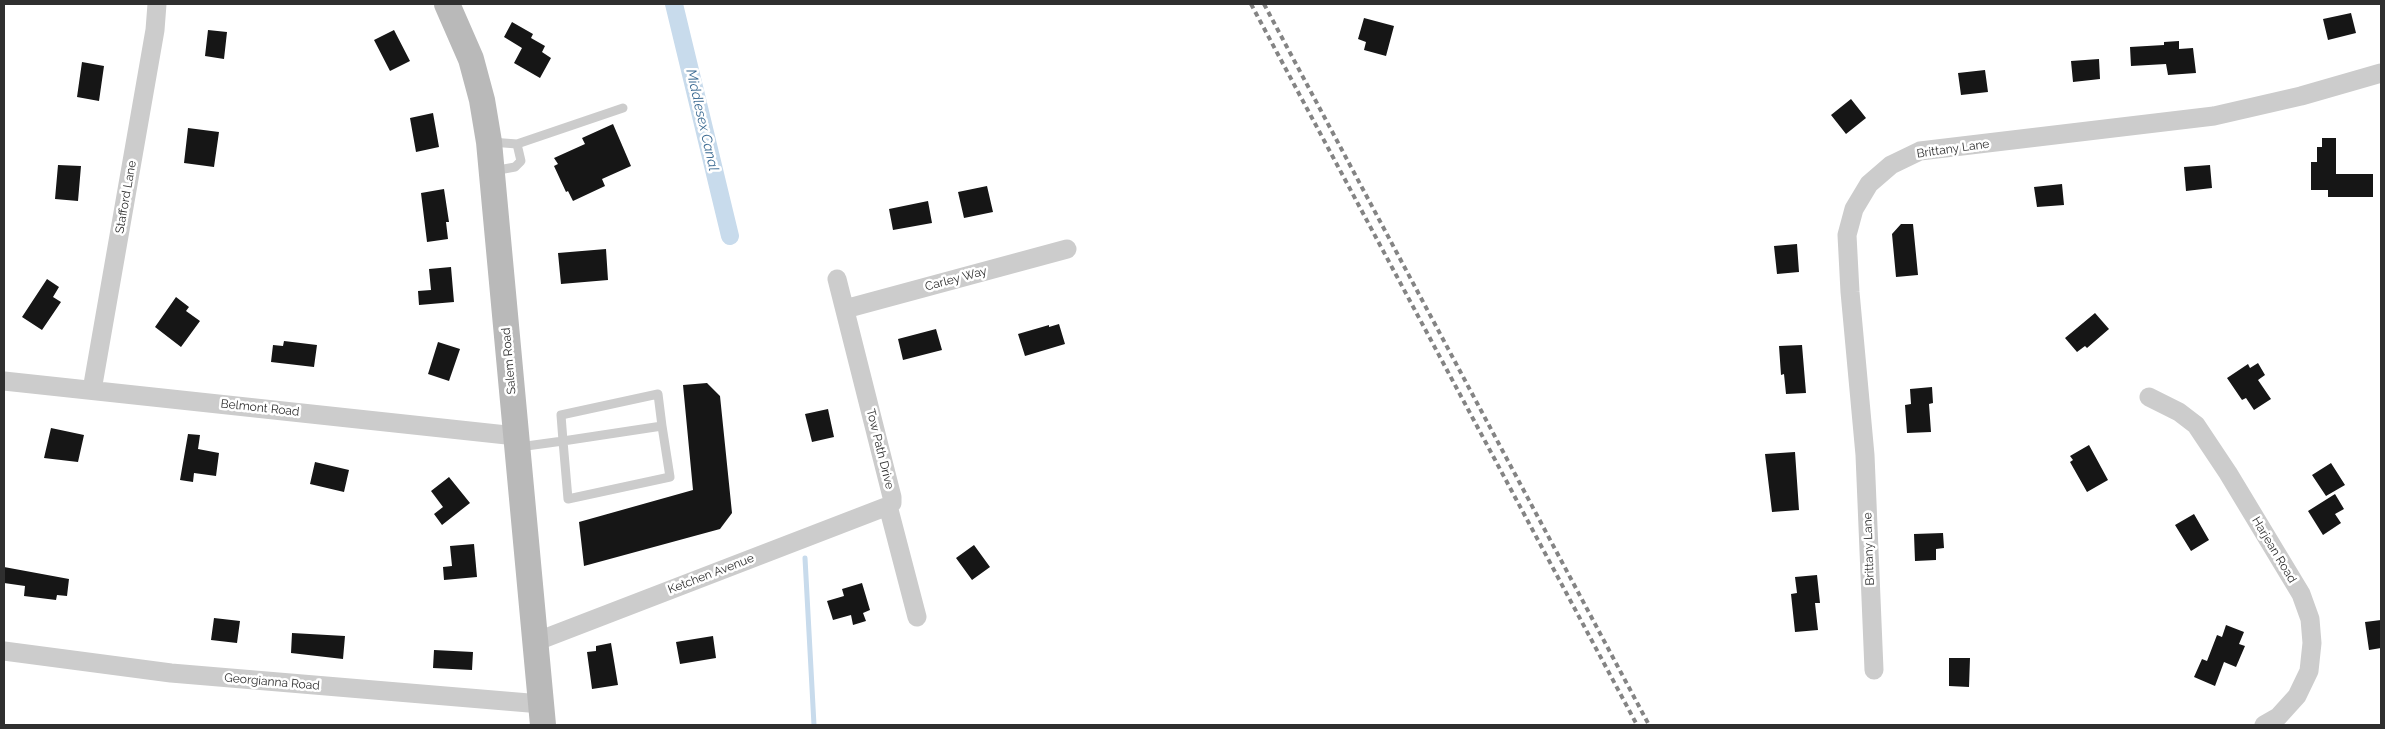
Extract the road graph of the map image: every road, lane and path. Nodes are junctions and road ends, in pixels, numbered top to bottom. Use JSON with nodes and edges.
{"nodes":[{"id":1,"x":157,"y":4,"type":"edge"},
{"id":2,"x":447,"y":4,"type":"edge"},
{"id":3,"x":2381,"y":73,"type":"edge"},
{"id":4,"x":623,"y":108,"type":"dead end"},
{"id":5,"x":489,"y":142,"type":"junction"},
{"id":6,"x":517,"y":144,"type":"junction"},
{"id":7,"x":492,"y":171,"type":"junction"},
{"id":8,"x":1067,"y":249,"type":"dead end"},
{"id":9,"x":837,"y":279,"type":"dead end"},
{"id":10,"x":845,"y":309,"type":"junction"},
{"id":11,"x":4,"y":380,"type":"edge"},
{"id":12,"x":92,"y":390,"type":"junction"},
{"id":13,"x":2149,"y":397,"type":"dead end"},
{"id":14,"x":662,"y":426,"type":"junction"},
{"id":15,"x":563,"y":441,"type":"junction"},
{"id":16,"x":516,"y":442,"type":"junction"},
{"id":17,"x":888,"y":506,"type":"junction"},
{"id":18,"x":917,"y":617,"type":"dead end"},
{"id":19,"x":535,"y":642,"type":"junction"},
{"id":20,"x":4,"y":652,"type":"edge"},
{"id":21,"x":1874,"y":670,"type":"dead end"},
{"id":22,"x":542,"y":715,"type":"edge"},
{"id":23,"x":2264,"y":725,"type":"edge"}],
"edges":[{"from":1,"to":12,"type":"street","name":"Stafford Lane"},
{"from":2,"to":5,"type":"main road","name":"Salem Road"},
{"from":3,"to":21,"type":"street","name":"Brittany Lane"},
{"from":4,"to":6,"type":"lane"},
{"from":5,"to":6,"type":"lane"},
{"from":5,"to":7,"type":"main road","name":"Salem Road"},
{"from":6,"to":7,"type":"lane"},
{"from":7,"to":16,"type":"main road","name":"Salem Road"},
{"from":8,"to":10,"type":"street","name":"Carley Way"},
{"from":9,"to":10,"type":"street","name":"Tow Path Drive"},
{"from":10,"to":17,"type":"street","name":"Tow Path Drive"},
{"from":11,"to":12,"type":"street","name":"Belmont Road"},
{"from":12,"to":16,"type":"street","name":"Belmont Road"},
{"from":13,"to":23,"type":"street","name":"Harjean Road"},
{"from":14,"to":15,"type":"lane"},
{"from":14,"to":15,"type":"lane"},
{"from":14,"to":15,"type":"lane"},
{"from":15,"to":16,"type":"lane"},
{"from":16,"to":19,"type":"main road","name":"Salem Road"},
{"from":17,"to":18,"type":"street","name":"Tow Path Drive"},
{"from":17,"to":19,"type":"street","name":"Ketchen Avenue"},
{"from":19,"to":22,"type":"main road","name":"Salem Road"},
{"from":20,"to":22,"type":"street","name":"Georgianna Road"}]}
